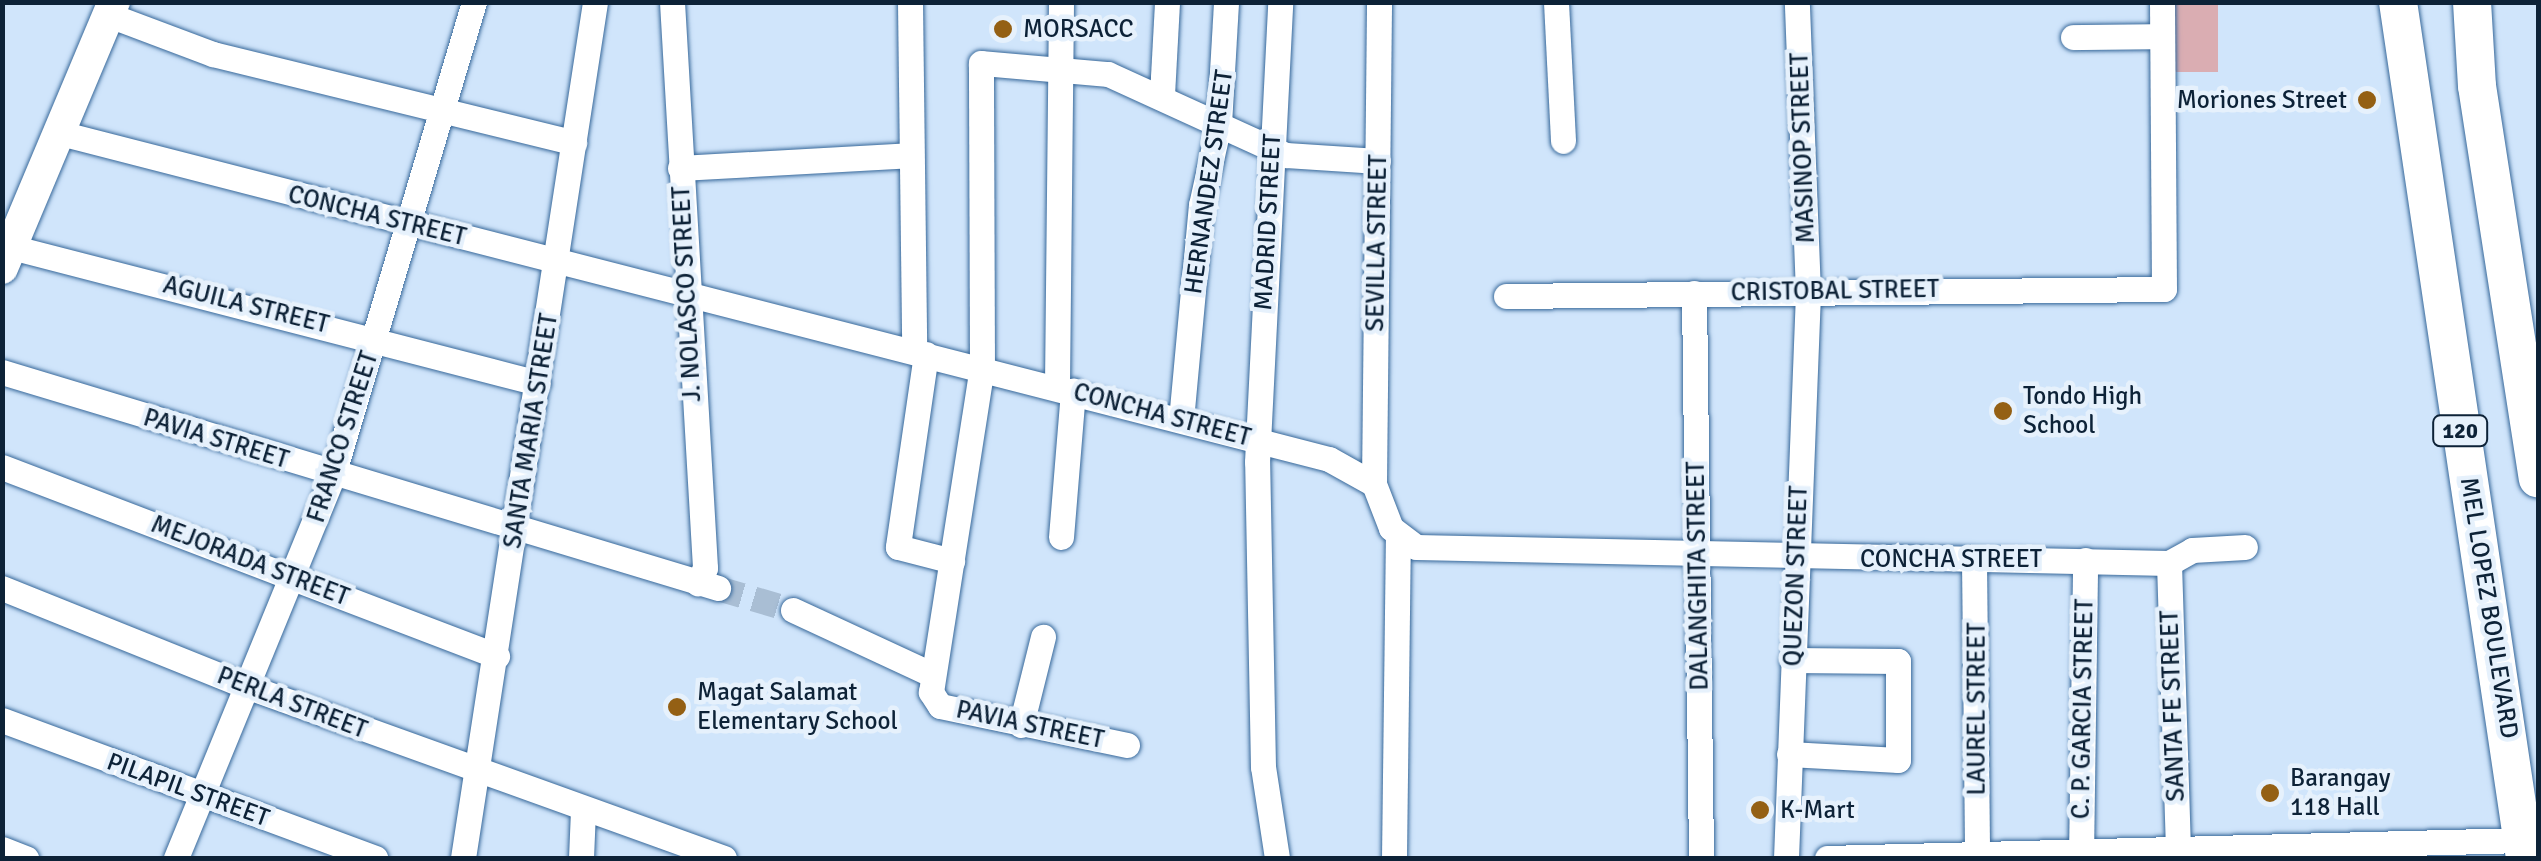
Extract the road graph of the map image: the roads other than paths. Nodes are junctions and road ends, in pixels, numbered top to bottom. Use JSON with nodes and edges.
{"nodes":[{"id":1,"x":474,"y":2,"type":"edge"},
{"id":2,"x":595,"y":2,"type":"edge"},
{"id":3,"x":672,"y":2,"type":"edge"},
{"id":4,"x":910,"y":2,"type":"edge"},
{"id":5,"x":1061,"y":2,"type":"edge"},
{"id":6,"x":1168,"y":2,"type":"edge"},
{"id":7,"x":1226,"y":2,"type":"edge"},
{"id":8,"x":1280,"y":2,"type":"edge"},
{"id":9,"x":1379,"y":2,"type":"edge"},
{"id":10,"x":1556,"y":2,"type":"edge"},
{"id":11,"x":1797,"y":2,"type":"edge"},
{"id":12,"x":2162,"y":2,"type":"edge"},
{"id":13,"x":2398,"y":2,"type":"edge"},
{"id":14,"x":2472,"y":2,"type":"edge"},
{"id":15,"x":112,"y":8,"type":"edge"},
{"id":16,"x":2162,"y":36,"type":"junction"},
{"id":17,"x":2073,"y":37,"type":"dead end"},
{"id":18,"x":1060,"y":65,"type":"junction"},
{"id":19,"x":1162,"y":95,"type":"junction"},
{"id":20,"x":446,"y":110,"type":"junction"},
{"id":21,"x":1219,"y":124,"type":"junction"},
{"id":22,"x":60,"y":133,"type":"junction"},
{"id":23,"x":1563,"y":141,"type":"dead end"},
{"id":24,"x":574,"y":143,"type":"junction"},
{"id":25,"x":1272,"y":146,"type":"junction"},
{"id":26,"x":909,"y":155,"type":"junction"},
{"id":27,"x":1378,"y":161,"type":"junction"},
{"id":28,"x":680,"y":168,"type":"junction"},
{"id":29,"x":410,"y":226,"type":"junction"},
{"id":30,"x":7,"y":258,"type":"edge"},
{"id":31,"x":557,"y":260,"type":"junction"},
{"id":32,"x":1694,"y":293,"type":"junction"},
{"id":33,"x":1808,"y":293,"type":"junction"},
{"id":34,"x":686,"y":296,"type":"junction"},
{"id":35,"x":1506,"y":296,"type":"dead end"},
{"id":36,"x":376,"y":337,"type":"junction"},
{"id":37,"x":920,"y":353,"type":"junction"},
{"id":38,"x":982,"y":367,"type":"junction"},
{"id":39,"x":2,"y":372,"type":"edge"},
{"id":40,"x":538,"y":383,"type":"junction"},
{"id":41,"x":1065,"y":388,"type":"junction"},
{"id":42,"x":1181,"y":420,"type":"junction"},
{"id":43,"x":1259,"y":441,"type":"junction"},
{"id":44,"x":2,"y":467,"type":"edge"},
{"id":45,"x":333,"y":476,"type":"junction"},
{"id":46,"x":2538,"y":478,"type":"edge"},
{"id":47,"x":1374,"y":484,"type":"junction"},
{"id":48,"x":516,"y":531,"type":"junction"},
{"id":49,"x":1061,"y":537,"type":"dead end"},
{"id":50,"x":1398,"y":540,"type":"junction"},
{"id":51,"x":2246,"y":547,"type":"dead end"},
{"id":52,"x":1698,"y":556,"type":"junction"},
{"id":53,"x":1796,"y":558,"type":"junction"},
{"id":54,"x":952,"y":560,"type":"junction"},
{"id":55,"x":1974,"y":560,"type":"junction"},
{"id":56,"x":2085,"y":560,"type":"junction"},
{"id":57,"x":2169,"y":562,"type":"junction"},
{"id":58,"x":293,"y":577,"type":"junction"},
{"id":59,"x":708,"y":586,"type":"joint"},
{"id":60,"x":2,"y":588,"type":"edge"},
{"id":61,"x":793,"y":610,"type":"tunnel mouth"},
{"id":62,"x":1043,"y":638,"type":"dead end"},
{"id":63,"x":497,"y":656,"type":"junction"},
{"id":64,"x":1792,"y":660,"type":"junction"},
{"id":65,"x":930,"y":673,"type":"junction"},
{"id":66,"x":246,"y":686,"type":"junction"},
{"id":67,"x":2,"y":720,"type":"edge"},
{"id":68,"x":1021,"y":725,"type":"junction"},
{"id":69,"x":1127,"y":745,"type":"dead end"},
{"id":70,"x":1790,"y":754,"type":"junction"},
{"id":71,"x":479,"y":773,"type":"junction"},
{"id":72,"x":201,"y":795,"type":"junction"},
{"id":73,"x":584,"y":811,"type":"junction"},
{"id":74,"x":2178,"y":849,"type":"junction"},
{"id":75,"x":2524,"y":849,"type":"edge"},
{"id":76,"x":2,"y":850,"type":"edge"},
{"id":77,"x":2426,"y":851,"type":"edge"},
{"id":78,"x":2269,"y":853,"type":"edge"},
{"id":79,"x":2081,"y":855,"type":"edge"},
{"id":80,"x":1977,"y":856,"type":"edge"},
{"id":81,"x":714,"y":857,"type":"edge"},
{"id":82,"x":26,"y":858,"type":"edge"},
{"id":83,"x":176,"y":858,"type":"edge"},
{"id":84,"x":375,"y":858,"type":"edge"},
{"id":85,"x":463,"y":858,"type":"edge"},
{"id":86,"x":581,"y":858,"type":"edge"},
{"id":87,"x":1277,"y":858,"type":"edge"},
{"id":88,"x":1394,"y":858,"type":"edge"},
{"id":89,"x":1701,"y":858,"type":"edge"},
{"id":90,"x":1786,"y":858,"type":"edge"},
{"id":91,"x":1827,"y":858,"type":"edge"}],
"edges":[{"from":1,"to":20,"type":"street","name":"FRANCO STREET"},
{"from":2,"to":24,"type":"street","name":"SANTA MARIA STREET"},
{"from":3,"to":28,"type":"street","name":"J. NOLASCO STREET"},
{"from":4,"to":26,"type":"street"},
{"from":5,"to":18,"type":"street"},
{"from":6,"to":19,"type":"street"},
{"from":7,"to":21,"type":"street","name":"HERNANDEZ STREET"},
{"from":8,"to":25,"type":"street","name":"MADRID STREET"},
{"from":9,"to":27,"type":"street","name":"SEVILLA STREET"},
{"from":10,"to":23,"type":"street"},
{"from":11,"to":33,"type":"street","name":"MASINOP STREET"},
{"from":12,"to":16,"type":"street"},
{"from":13,"to":75,"type":"highway","name":"MEL LOPEZ BOULEVARD","number":"120"},
{"from":14,"to":46,"type":"highway"},
{"from":15,"to":20,"type":"street"},
{"from":15,"to":22,"type":"main road"},
{"from":16,"to":17,"type":"street"},
{"from":16,"to":33,"type":"street","name":"CRISTOBAL STREET"},
{"from":18,"to":19,"type":"street"},
{"from":18,"to":38,"type":"street"},
{"from":18,"to":41,"type":"street"},
{"from":19,"to":21,"type":"street"},
{"from":20,"to":24,"type":"street"},
{"from":20,"to":29,"type":"street","name":"FRANCO STREET"},
{"from":21,"to":25,"type":"street"},
{"from":21,"to":42,"type":"street","name":"HERNANDEZ STREET"},
{"from":22,"to":29,"type":"street","name":"CONCHA STREET"},
{"from":22,"to":30,"type":"main road"},
{"from":24,"to":31,"type":"street","name":"SANTA MARIA STREET"},
{"from":25,"to":27,"type":"street"},
{"from":25,"to":43,"type":"street","name":"MADRID STREET"},
{"from":26,"to":28,"type":"street"},
{"from":26,"to":37,"type":"street"},
{"from":27,"to":47,"type":"street","name":"SEVILLA STREET"},
{"from":28,"to":34,"type":"street","name":"J. NOLASCO STREET"},
{"from":29,"to":31,"type":"street","name":"CONCHA STREET"},
{"from":29,"to":36,"type":"street","name":"FRANCO STREET"},
{"from":30,"to":36,"type":"street","name":"AGUILA STREET"},
{"from":31,"to":34,"type":"street","name":"CONCHA STREET"},
{"from":31,"to":40,"type":"street","name":"SANTA MARIA STREET"},
{"from":32,"to":33,"type":"street","name":"CRISTOBAL STREET"},
{"from":32,"to":35,"type":"street","name":"CRISTOBAL STREET"},
{"from":32,"to":52,"type":"street","name":"DALANGHITA STREET"},
{"from":33,"to":53,"type":"street","name":"QUEZON STREET"},
{"from":34,"to":37,"type":"street","name":"CONCHA STREET"},
{"from":34,"to":59,"type":"street","name":"J. NOLASCO STREET"},
{"from":36,"to":40,"type":"street","name":"AGUILA STREET"},
{"from":36,"to":45,"type":"street","name":"FRANCO STREET"},
{"from":37,"to":38,"type":"street","name":"CONCHA STREET"},
{"from":37,"to":54,"type":"street"},
{"from":38,"to":41,"type":"street","name":"CONCHA STREET"},
{"from":38,"to":54,"type":"street"},
{"from":39,"to":45,"type":"street","name":"PAVIA STREET"},
{"from":40,"to":48,"type":"street","name":"SANTA MARIA STREET"},
{"from":41,"to":42,"type":"street","name":"CONCHA STREET"},
{"from":41,"to":49,"type":"street"},
{"from":42,"to":43,"type":"street","name":"CONCHA STREET"},
{"from":43,"to":47,"type":"street","name":"CONCHA STREET"},
{"from":43,"to":87,"type":"street","name":"MADRID STREET"},
{"from":44,"to":58,"type":"street","name":"MEJORADA STREET"},
{"from":45,"to":48,"type":"street","name":"PAVIA STREET"},
{"from":45,"to":58,"type":"street","name":"FRANCO STREET"},
{"from":47,"to":50,"type":"street"},
{"from":48,"to":59,"type":"street","name":"PAVIA STREET"},
{"from":48,"to":63,"type":"street","name":"SANTA MARIA STREET"},
{"from":50,"to":52,"type":"street","name":"CONCHA STREET"},
{"from":50,"to":88,"type":"street"},
{"from":51,"to":57,"type":"street","name":"CONCHA STREET"},
{"from":52,"to":53,"type":"street","name":"CONCHA STREET"},
{"from":52,"to":89,"type":"street","name":"DALANGHITA STREET"},
{"from":53,"to":55,"type":"street","name":"CONCHA STREET"},
{"from":53,"to":64,"type":"street","name":"QUEZON STREET"},
{"from":54,"to":65,"type":"street"},
{"from":55,"to":56,"type":"street","name":"CONCHA STREET"},
{"from":55,"to":80,"type":"street","name":"LAUREL STREET"},
{"from":56,"to":57,"type":"street","name":"CONCHA STREET"},
{"from":56,"to":79,"type":"street","name":"C. P. GARCIA STREET"},
{"from":57,"to":74,"type":"street","name":"SANTA FE STREET"},
{"from":58,"to":63,"type":"street","name":"MEJORADA STREET"},
{"from":58,"to":66,"type":"street","name":"FRANCO STREET"},
{"from":60,"to":66,"type":"street","name":"PERLA STREET"},
{"from":61,"to":65,"type":"street","name":"PAVIA STREET"},
{"from":62,"to":68,"type":"street"},
{"from":63,"to":71,"type":"street","name":"SANTA MARIA STREET"},
{"from":64,"to":70,"type":"street","name":"QUEZON STREET"},
{"from":64,"to":70,"type":"street"},
{"from":65,"to":68,"type":"street","name":"PAVIA STREET"},
{"from":66,"to":71,"type":"street","name":"PERLA STREET"},
{"from":66,"to":72,"type":"street","name":"FRANCO STREET"},
{"from":67,"to":72,"type":"street","name":"PILAPIL STREET"},
{"from":68,"to":69,"type":"street","name":"PAVIA STREET"},
{"from":70,"to":90,"type":"street","name":"QUEZON STREET"},
{"from":71,"to":73,"type":"street","name":"PERLA STREET"},
{"from":71,"to":85,"type":"street","name":"SANTA MARIA STREET"},
{"from":72,"to":83,"type":"street","name":"FRANCO STREET"},
{"from":72,"to":84,"type":"street","name":"PILAPIL STREET"},
{"from":73,"to":81,"type":"street","name":"PERLA STREET"},
{"from":73,"to":86,"type":"street"},
{"from":74,"to":78,"type":"street"},
{"from":74,"to":79,"type":"street"},
{"from":75,"to":77,"type":"street"},
{"from":76,"to":82,"type":"street"},
{"from":77,"to":78,"type":"street"},
{"from":79,"to":80,"type":"street"},
{"from":80,"to":91,"type":"street"}]}
